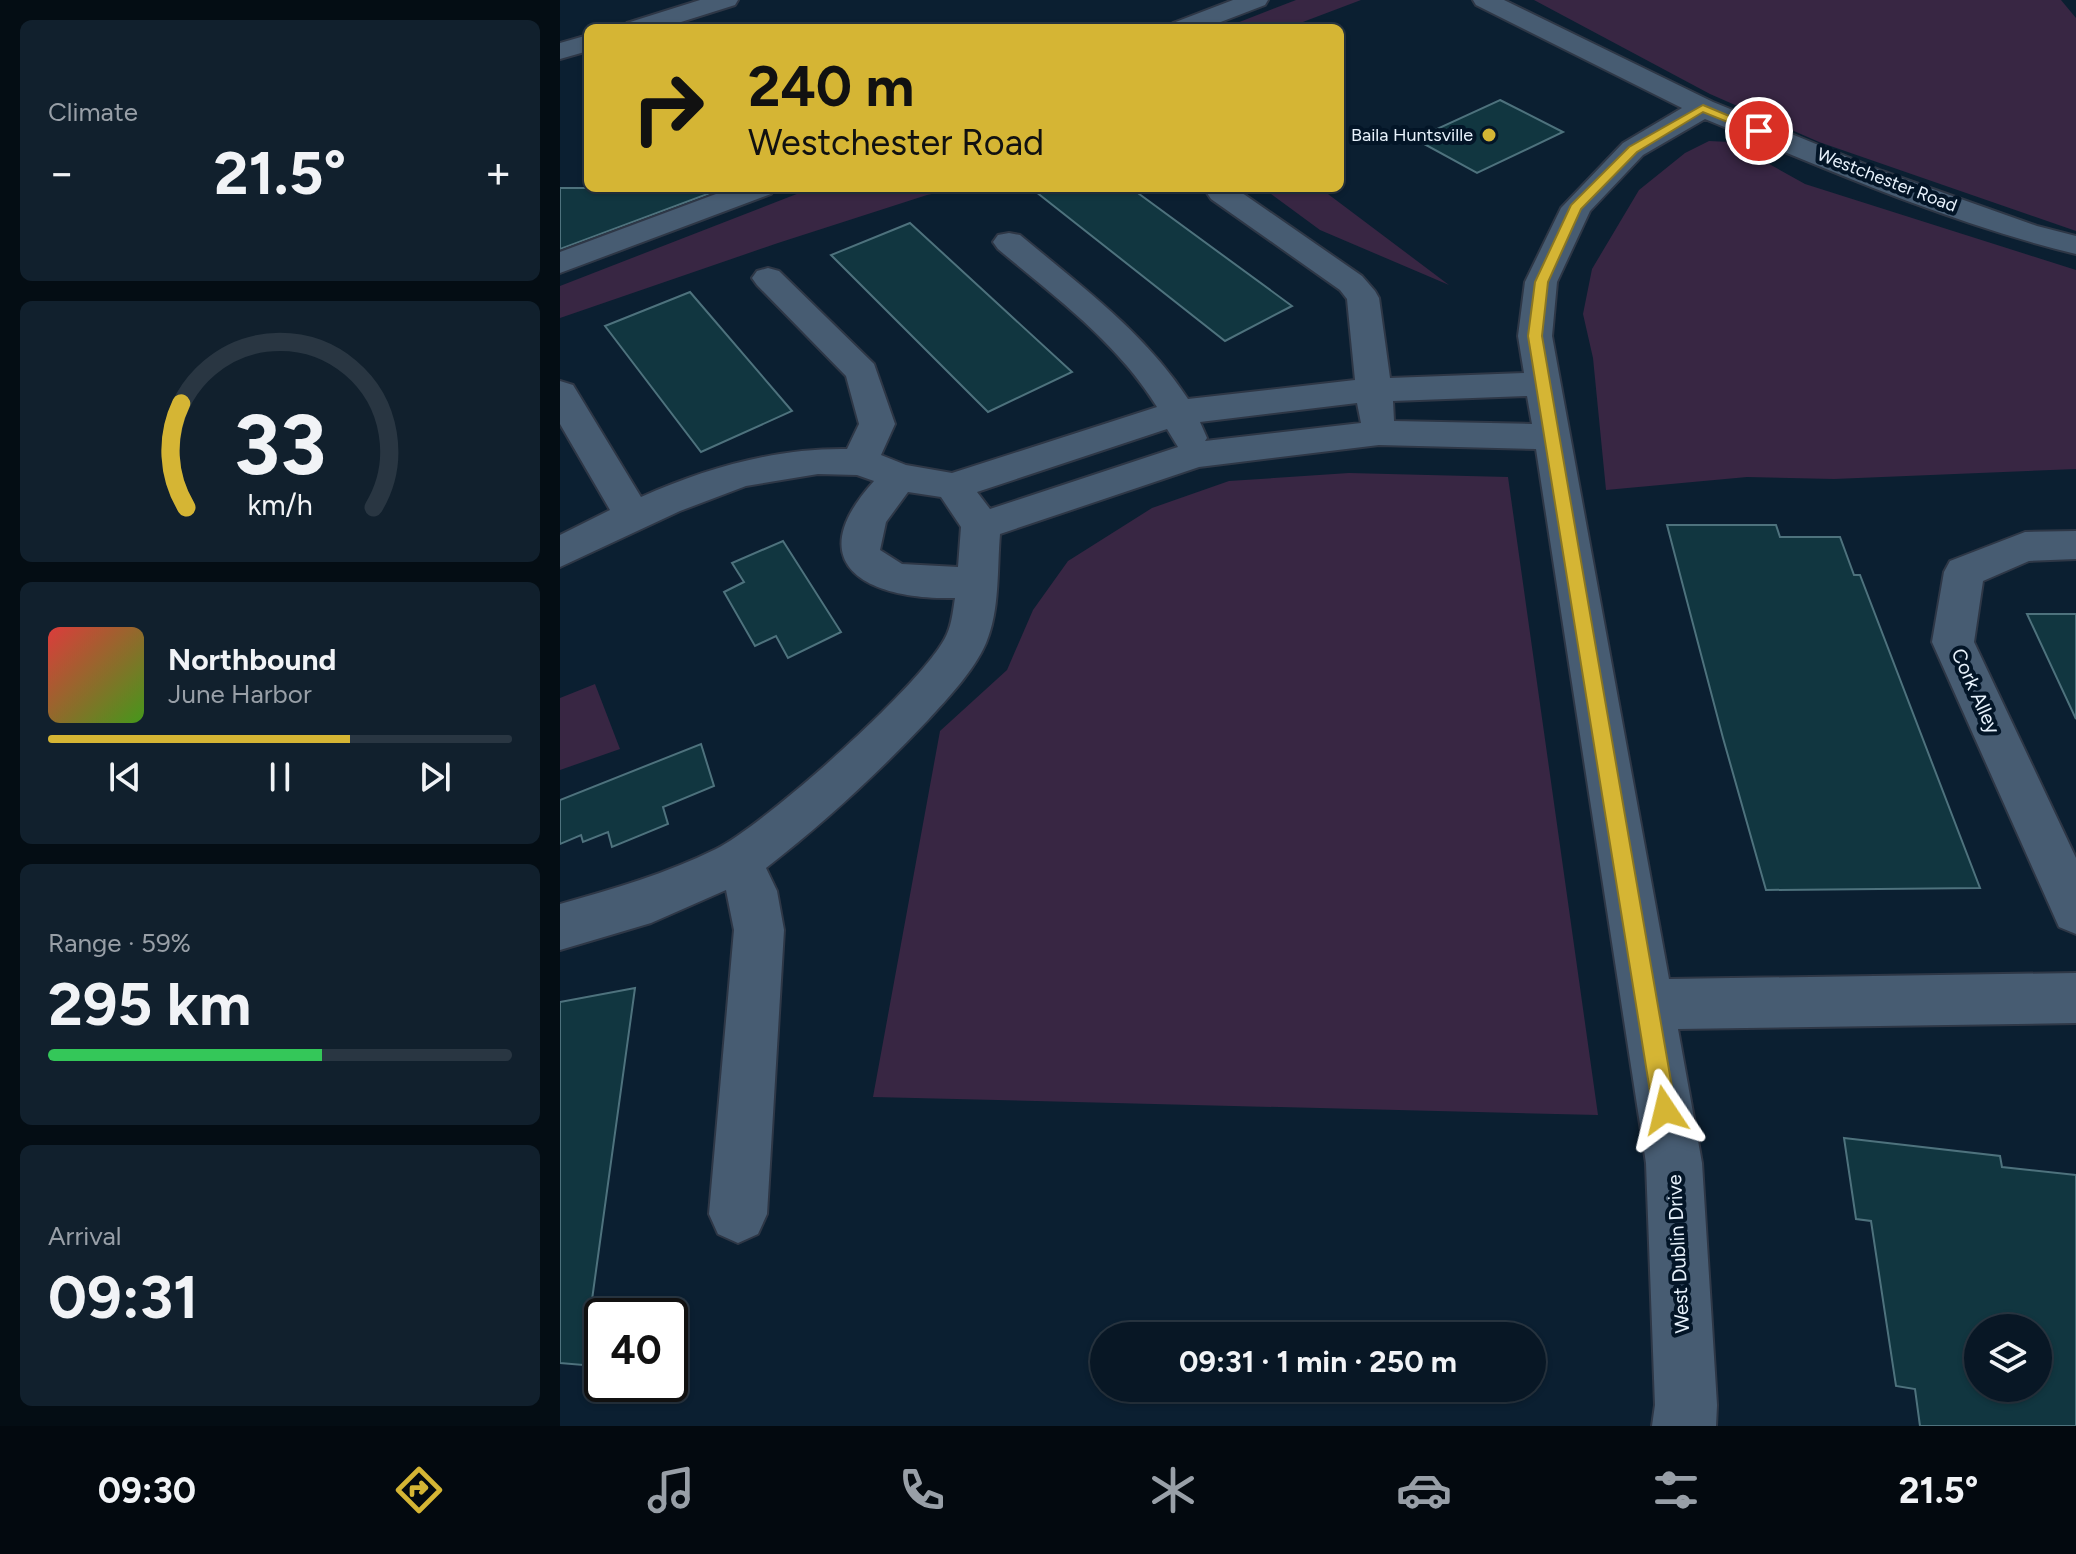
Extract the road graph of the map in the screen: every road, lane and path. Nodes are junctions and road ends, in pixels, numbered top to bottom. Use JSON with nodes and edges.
{"nodes":[{"id":1,"x":726,"y":0,"type":"edge"},
{"id":2,"x":1256,"y":0,"type":"edge"},
{"id":3,"x":1485,"y":0,"type":"edge"},
{"id":4,"x":649,"y":24,"type":"edge"},
{"id":5,"x":1193,"y":24,"type":"edge"},
{"id":6,"x":584,"y":44,"type":"edge"},
{"id":7,"x":560,"y":51,"type":"edge"},
{"id":8,"x":1703,"y":108,"type":"junction"},
{"id":9,"x":749,"y":192,"type":"edge"},
{"id":10,"x":1222,"y":193,"type":"dead end"},
{"id":11,"x":1009,"y":242,"type":"dead end"},
{"id":12,"x":2076,"y":245,"type":"edge"},
{"id":13,"x":560,"y":263,"type":"edge"},
{"id":14,"x":768,"y":278,"type":"dead end"},
{"id":15,"x":1543,"y":384,"type":"junction"},
{"id":16,"x":1373,"y":390,"type":"junction"},
{"id":17,"x":560,"y":393,"type":"edge"},
{"id":18,"x":1180,"y":412,"type":"junction"},
{"id":19,"x":1379,"y":433,"type":"junction"},
{"id":20,"x":1551,"y":437,"type":"junction"},
{"id":21,"x":1196,"y":455,"type":"junction"},
{"id":22,"x":859,"y":462,"type":"junction"},
{"id":23,"x":900,"y":477,"type":"junction"},
{"id":24,"x":953,"y":486,"type":"junction"},
{"id":25,"x":633,"y":516,"type":"junction"},
{"id":26,"x":981,"y":526,"type":"junction"},
{"id":27,"x":2076,"y":545,"type":"edge"},
{"id":28,"x":560,"y":552,"type":"edge"},
{"id":29,"x":976,"y":582,"type":"junction"},
{"id":30,"x":736,"y":863,"type":"junction"},
{"id":31,"x":2076,"y":911,"type":"edge"},
{"id":32,"x":560,"y":927,"type":"edge"},
{"id":33,"x":2076,"y":998,"type":"edge"},
{"id":34,"x":1647,"y":1004,"type":"junction"},
{"id":35,"x":738,"y":1214,"type":"dead end"},
{"id":36,"x":1684,"y":1426,"type":"edge"}],
"edges":[{"from":1,"to":4,"type":"street"},
{"from":2,"to":5,"type":"street"},
{"from":3,"to":8,"type":"street","name":"Westchester Road"},
{"from":6,"to":7,"type":"street"},
{"from":8,"to":12,"type":"street","name":"Westchester Road"},
{"from":8,"to":15,"type":"street","name":"West Dublin Drive"},
{"from":9,"to":13,"type":"street"},
{"from":10,"to":16,"type":"street"},
{"from":11,"to":18,"type":"street"},
{"from":14,"to":22,"type":"street"},
{"from":15,"to":16,"type":"street"},
{"from":15,"to":20,"type":"street","name":"West Dublin Drive"},
{"from":16,"to":18,"type":"street"},
{"from":16,"to":19,"type":"street"},
{"from":17,"to":25,"type":"street"},
{"from":18,"to":21,"type":"street"},
{"from":18,"to":24,"type":"street"},
{"from":19,"to":20,"type":"street"},
{"from":19,"to":21,"type":"street"},
{"from":20,"to":34,"type":"street","name":"West Dublin Drive"},
{"from":21,"to":26,"type":"street"},
{"from":22,"to":23,"type":"street"},
{"from":22,"to":25,"type":"street"},
{"from":23,"to":24,"type":"street"},
{"from":23,"to":29,"type":"street"},
{"from":24,"to":26,"type":"street"},
{"from":25,"to":28,"type":"street"},
{"from":26,"to":29,"type":"street"},
{"from":27,"to":31,"type":"street","name":"Cork Alley"},
{"from":29,"to":30,"type":"street"},
{"from":30,"to":32,"type":"street"},
{"from":30,"to":35,"type":"street"},
{"from":33,"to":34,"type":"street"},
{"from":34,"to":36,"type":"street","name":"West Dublin Drive"}]}
